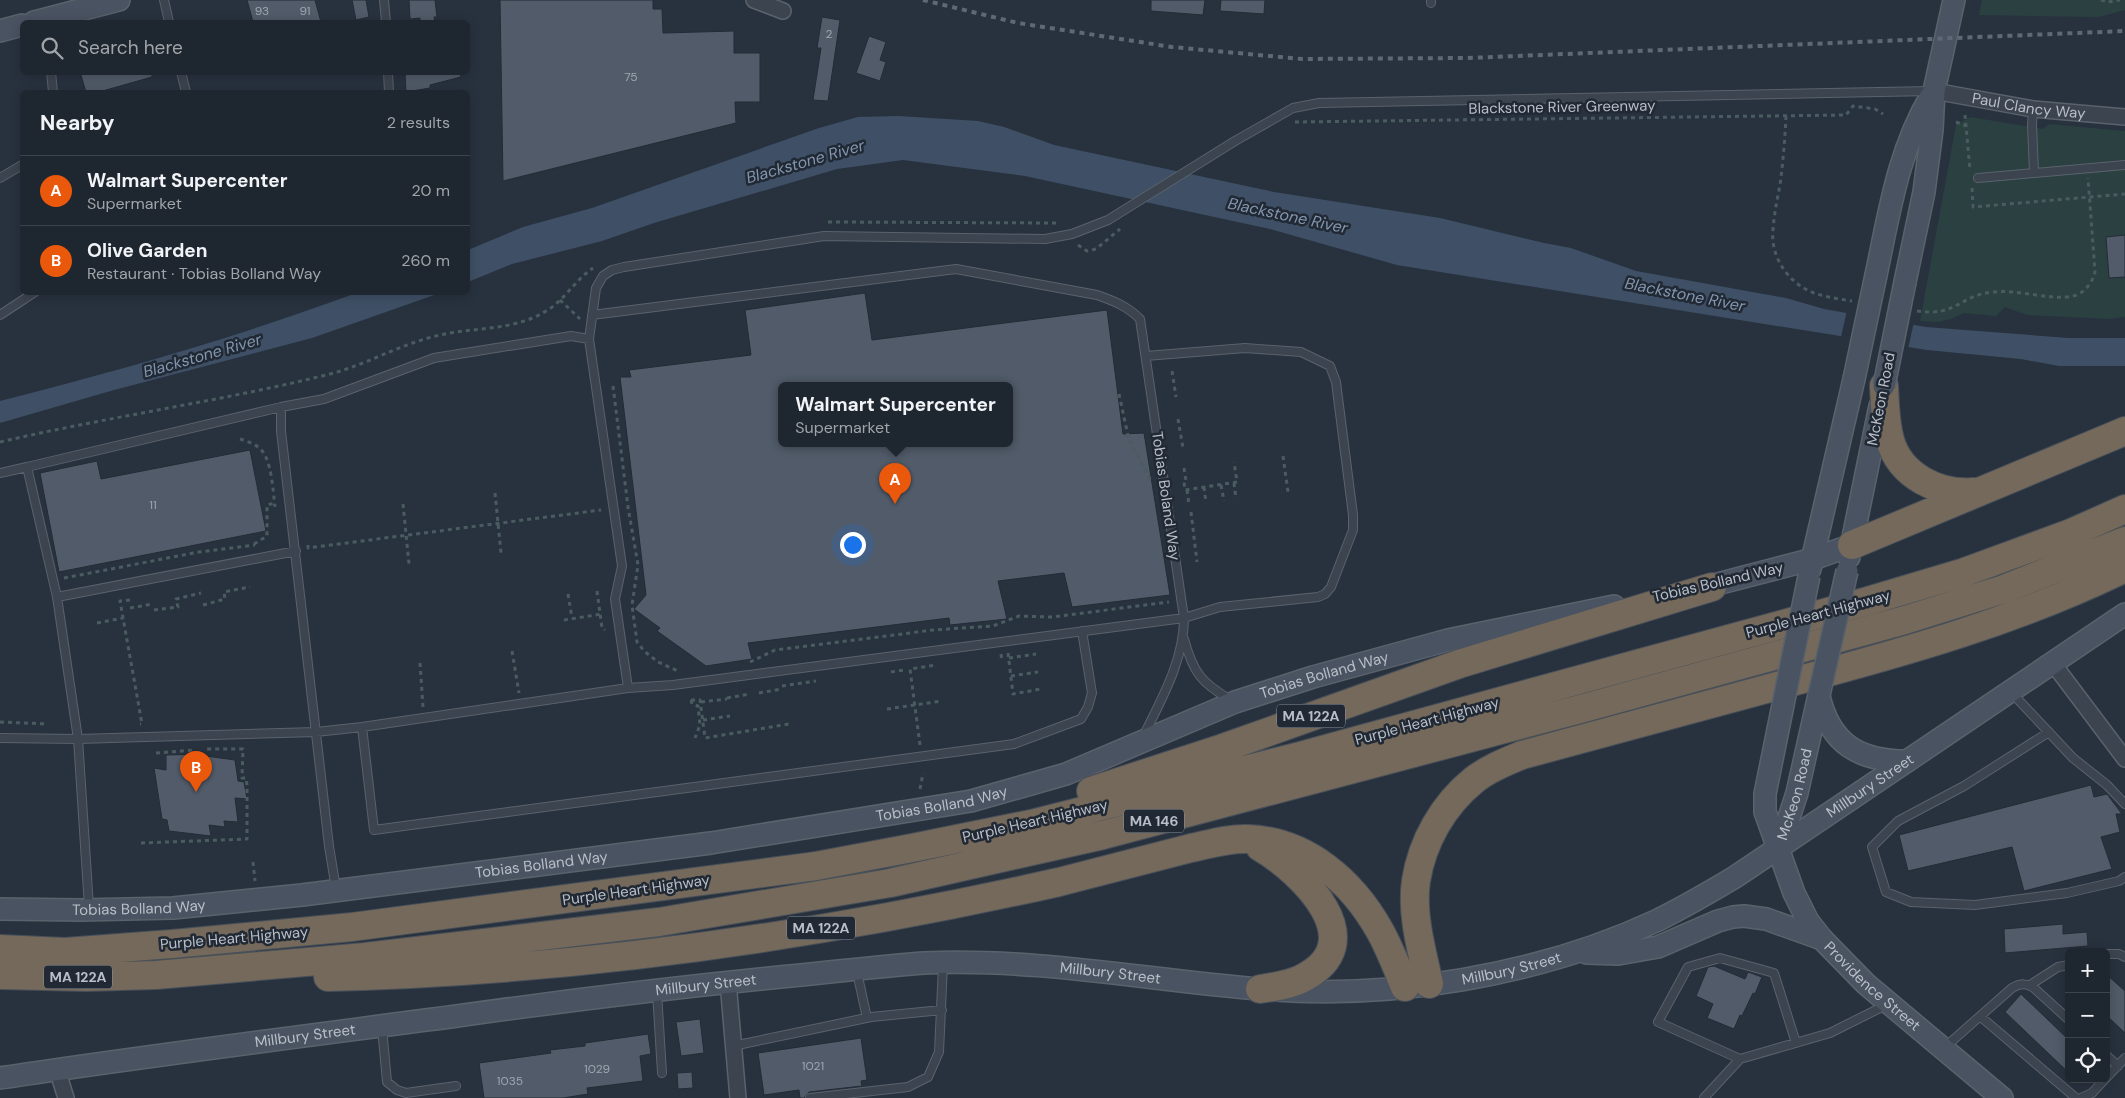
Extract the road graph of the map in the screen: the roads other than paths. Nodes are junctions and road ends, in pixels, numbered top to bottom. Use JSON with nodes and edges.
{"nodes":[{"id":1,"x":119,"y":0,"type":"edge"},
{"id":2,"x":164,"y":0,"type":"edge"},
{"id":3,"x":384,"y":0,"type":"edge"},
{"id":4,"x":754,"y":0,"type":"edge"},
{"id":5,"x":1954,"y":0,"type":"edge"},
{"id":6,"x":783,"y":11,"type":"dead end"},
{"id":7,"x":44,"y":20,"type":"edge"},
{"id":8,"x":169,"y":20,"type":"edge"},
{"id":9,"x":386,"y":20,"type":"edge"},
{"id":10,"x":20,"y":26,"type":"edge"},
{"id":11,"x":0,"y":31,"type":"edge"},
{"id":12,"x":51,"y":75,"type":"edge"},
{"id":13,"x":182,"y":75,"type":"edge"},
{"id":14,"x":388,"y":75,"type":"edge"},
{"id":15,"x":54,"y":90,"type":"edge"},
{"id":16,"x":186,"y":90,"type":"edge"},
{"id":17,"x":389,"y":90,"type":"edge"},
{"id":18,"x":1934,"y":91,"type":"junction"},
{"id":19,"x":2033,"y":109,"type":"junction"},
{"id":20,"x":2125,"y":117,"type":"edge"},
{"id":21,"x":2125,"y":165,"type":"edge"},
{"id":22,"x":20,"y":166,"type":"edge"},
{"id":23,"x":2034,"y":172,"type":"junction"},
{"id":24,"x":0,"y":178,"type":"edge"},
{"id":25,"x":1978,"y":178,"type":"dead end"},
{"id":26,"x":31,"y":295,"type":"edge"},
{"id":27,"x":592,"y":315,"type":"junction"},
{"id":28,"x":0,"y":316,"type":"edge"},
{"id":29,"x":589,"y":339,"type":"junction"},
{"id":30,"x":1146,"y":356,"type":"junction"},
{"id":31,"x":1884,"y":386,"type":"junction"},
{"id":32,"x":281,"y":407,"type":"junction"},
{"id":33,"x":2125,"y":431,"type":"edge"},
{"id":34,"x":27,"y":467,"type":"junction"},
{"id":35,"x":0,"y":473,"type":"edge"},
{"id":36,"x":1981,"y":492,"type":"junction"},
{"id":37,"x":2125,"y":509,"type":"edge"},
{"id":38,"x":2125,"y":542,"type":"edge"},
{"id":39,"x":296,"y":551,"type":"junction"},
{"id":40,"x":1849,"y":558,"type":"junction"},
{"id":41,"x":1811,"y":568,"type":"junction"},
{"id":42,"x":2125,"y":568,"type":"edge"},
{"id":43,"x":1712,"y":587,"type":"junction"},
{"id":44,"x":57,"y":597,"type":"junction"},
{"id":45,"x":2125,"y":614,"type":"edge"},
{"id":46,"x":1184,"y":618,"type":"junction"},
{"id":47,"x":1082,"y":631,"type":"junction"},
{"id":48,"x":1184,"y":637,"type":"junction"},
{"id":49,"x":2052,"y":662,"type":"junction"},
{"id":50,"x":628,"y":688,"type":"junction"},
{"id":51,"x":2010,"y":690,"type":"junction"},
{"id":52,"x":1819,"y":695,"type":"junction"},
{"id":53,"x":1235,"y":702,"type":"junction"},
{"id":54,"x":362,"y":726,"type":"junction"},
{"id":55,"x":316,"y":732,"type":"junction"},
{"id":56,"x":2049,"y":732,"type":"junction"},
{"id":57,"x":0,"y":738,"type":"edge"},
{"id":58,"x":78,"y":739,"type":"junction"},
{"id":59,"x":1140,"y":743,"type":"junction"},
{"id":60,"x":2125,"y":759,"type":"edge"},
{"id":61,"x":1907,"y":761,"type":"junction"},
{"id":62,"x":2125,"y":804,"type":"edge"},
{"id":63,"x":1246,"y":839,"type":"junction"},
{"id":64,"x":912,"y":848,"type":"junction"},
{"id":65,"x":1779,"y":848,"type":"junction"},
{"id":66,"x":2125,"y":877,"type":"edge"},
{"id":67,"x":336,"y":891,"type":"junction"},
{"id":68,"x":0,"y":909,"type":"edge"},
{"id":69,"x":89,"y":910,"type":"junction"},
{"id":70,"x":1822,"y":940,"type":"junction"},
{"id":71,"x":0,"y":949,"type":"edge"},
{"id":72,"x":1574,"y":953,"type":"junction"},
{"id":73,"x":2110,"y":954,"type":"edge"},
{"id":74,"x":2125,"y":958,"type":"edge"},
{"id":75,"x":944,"y":963,"type":"junction"},
{"id":76,"x":2065,"y":966,"type":"edge"},
{"id":77,"x":856,"y":970,"type":"junction"},
{"id":78,"x":0,"y":975,"type":"edge"},
{"id":79,"x":156,"y":975,"type":"junction"},
{"id":80,"x":728,"y":982,"type":"junction"},
{"id":81,"x":1417,"y":985,"type":"junction"},
{"id":82,"x":2030,"y":985,"type":"junction"},
{"id":83,"x":1260,"y":989,"type":"junction"},
{"id":84,"x":656,"y":990,"type":"junction"},
{"id":85,"x":1888,"y":1004,"type":"junction"},
{"id":86,"x":942,"y":1010,"type":"junction"},
{"id":87,"x":2065,"y":1016,"type":"edge"},
{"id":88,"x":1981,"y":1017,"type":"junction"},
{"id":89,"x":867,"y":1018,"type":"junction"},
{"id":90,"x":382,"y":1026,"type":"junction"},
{"id":91,"x":1796,"y":1043,"type":"junction"},
{"id":92,"x":733,"y":1046,"type":"junction"},
{"id":93,"x":1943,"y":1049,"type":"junction"},
{"id":94,"x":2125,"y":1058,"type":"edge"},
{"id":95,"x":1740,"y":1059,"type":"junction"},
{"id":96,"x":2110,"y":1059,"type":"edge"},
{"id":97,"x":2118,"y":1066,"type":"junction"},
{"id":98,"x":58,"y":1069,"type":"junction"},
{"id":99,"x":662,"y":1073,"type":"dead end"},
{"id":100,"x":2110,"y":1075,"type":"edge"},
{"id":101,"x":0,"y":1078,"type":"edge"},
{"id":102,"x":2102,"y":1083,"type":"edge"},
{"id":103,"x":456,"y":1086,"type":"dead end"},
{"id":104,"x":66,"y":1098,"type":"edge"},
{"id":105,"x":738,"y":1098,"type":"edge"},
{"id":106,"x":810,"y":1098,"type":"edge"},
{"id":107,"x":1704,"y":1098,"type":"edge"},
{"id":108,"x":2002,"y":1098,"type":"edge"},
{"id":109,"x":2076,"y":1098,"type":"edge"},
{"id":110,"x":2081,"y":1098,"type":"edge"}],
"edges":[{"from":1,"to":7,"type":"main road"},
{"from":2,"to":8,"type":"lane"},
{"from":3,"to":9,"type":"lane"},
{"from":4,"to":6,"type":"street"},
{"from":5,"to":18,"type":"main road","name":"McKeon Road"},
{"from":10,"to":11,"type":"main road"},
{"from":12,"to":15,"type":"lane"},
{"from":13,"to":16,"type":"lane"},
{"from":14,"to":17,"type":"lane"},
{"from":18,"to":19,"type":"street","name":"Paul Clancy Way"},
{"from":18,"to":27,"type":"lane"},
{"from":18,"to":31,"type":"main road","name":"McKeon Road","bridge":true},
{"from":18,"to":41,"type":"main road","name":"McKeon Road","bridge":true},
{"from":19,"to":20,"type":"street","name":"Paul Clancy Way"},
{"from":19,"to":23,"type":"lane"},
{"from":21,"to":23,"type":"lane"},
{"from":22,"to":24,"type":"lane"},
{"from":23,"to":25,"type":"lane"},
{"from":26,"to":28,"type":"lane"},
{"from":27,"to":29,"type":"lane"},
{"from":27,"to":30,"type":"lane","name":"Tobias Boland Way"},
{"from":29,"to":32,"type":"lane"},
{"from":29,"to":50,"type":"lane"},
{"from":30,"to":46,"type":"lane","name":"Tobias Boland Way"},
{"from":30,"to":46,"type":"lane"},
{"from":31,"to":36,"type":"highway"},
{"from":31,"to":40,"type":"main road","name":"McKeon Road"},
{"from":32,"to":34,"type":"lane"},
{"from":32,"to":39,"type":"lane"},
{"from":33,"to":36,"type":"highway"},
{"from":34,"to":35,"type":"lane"},
{"from":34,"to":44,"type":"lane"},
{"from":36,"to":40,"type":"highway"},
{"from":37,"to":64,"type":"highway","name":"Purple Heart Highway","number":"MA 146"},
{"from":38,"to":79,"type":"highway","name":"Purple Heart Highway","number":"MA 146"},
{"from":39,"to":44,"type":"lane"},
{"from":39,"to":55,"type":"lane"},
{"from":40,"to":41,"type":"main road","name":"Tobias Bolland Way","number":"MA 122A"},
{"from":40,"to":52,"type":"main road","name":"McKeon Road","bridge":true},
{"from":41,"to":43,"type":"main road","name":"Tobias Bolland Way","number":"MA 122A"},
{"from":41,"to":65,"type":"main road","name":"McKeon Road","bridge":true},
{"from":42,"to":81,"type":"highway"},
{"from":43,"to":53,"type":"main road","name":"Tobias Bolland Way"},
{"from":43,"to":64,"type":"highway","number":"MA 122A"},
{"from":44,"to":58,"type":"lane"},
{"from":45,"to":49,"type":"main road","name":"Millbury Street"},
{"from":46,"to":47,"type":"lane"},
{"from":46,"to":48,"type":"lane","name":"Tobias Boland Way"},
{"from":47,"to":50,"type":"lane"},
{"from":47,"to":54,"type":"lane"},
{"from":48,"to":53,"type":"lane","name":"Tobias Boland Way"},
{"from":48,"to":59,"type":"lane","name":"Tobias Boland Way"},
{"from":49,"to":51,"type":"main road","name":"Millbury Street"},
{"from":49,"to":60,"type":"street"},
{"from":50,"to":54,"type":"lane"},
{"from":51,"to":56,"type":"lane"},
{"from":51,"to":61,"type":"main road","name":"Millbury Street"},
{"from":52,"to":61,"type":"main road"},
{"from":52,"to":65,"type":"main road","name":"McKeon Road"},
{"from":53,"to":59,"type":"main road","name":"Tobias Bolland Way"},
{"from":54,"to":55,"type":"lane"},
{"from":55,"to":58,"type":"lane"},
{"from":55,"to":67,"type":"lane"},
{"from":56,"to":62,"type":"lane"},
{"from":56,"to":66,"type":"lane"},
{"from":57,"to":58,"type":"lane"},
{"from":58,"to":69,"type":"lane"},
{"from":59,"to":67,"type":"main road","name":"Tobias Bolland Way"},
{"from":61,"to":65,"type":"main road","name":"Millbury Street"},
{"from":63,"to":79,"type":"highway","number":"MA 122A"},
{"from":63,"to":81,"type":"highway","number":"MA 122A"},
{"from":63,"to":83,"type":"highway"},
{"from":64,"to":71,"type":"highway","name":"Purple Heart Highway","number":"MA 122A"},
{"from":65,"to":70,"type":"main road","name":"Providence Street"},
{"from":65,"to":72,"type":"main road","name":"Millbury Street"},
{"from":67,"to":69,"type":"main road","name":"Tobias Bolland Way"},
{"from":68,"to":69,"type":"main road","name":"Tobias Bolland Way"},
{"from":70,"to":72,"type":"main road"},
{"from":70,"to":85,"type":"main road","name":"Providence Street"},
{"from":72,"to":81,"type":"main road","name":"Millbury Street"},
{"from":73,"to":74,"type":"lane"},
{"from":75,"to":77,"type":"main road","name":"Millbury Street"},
{"from":75,"to":83,"type":"main road","name":"Millbury Street"},
{"from":75,"to":86,"type":"lane"},
{"from":76,"to":82,"type":"lane"},
{"from":77,"to":80,"type":"main road","name":"Millbury Street"},
{"from":77,"to":89,"type":"lane"},
{"from":78,"to":79,"type":"highway","name":"Purple Heart Highway","number":"MA 122A"},
{"from":80,"to":84,"type":"main road","name":"Millbury Street"},
{"from":80,"to":92,"type":"street"},
{"from":81,"to":83,"type":"main road","name":"Millbury Street"},
{"from":82,"to":87,"type":"lane"},
{"from":82,"to":88,"type":"lane"},
{"from":84,"to":90,"type":"main road","name":"Millbury Street"},
{"from":84,"to":99,"type":"lane"},
{"from":85,"to":91,"type":"lane"},
{"from":85,"to":93,"type":"main road","name":"Providence Street"},
{"from":86,"to":89,"type":"lane"},
{"from":86,"to":106,"type":"lane"},
{"from":88,"to":93,"type":"lane"},
{"from":88,"to":109,"type":"lane"},
{"from":89,"to":92,"type":"lane"},
{"from":90,"to":98,"type":"main road","name":"Millbury Street"},
{"from":90,"to":103,"type":"lane"},
{"from":91,"to":95,"type":"lane"},
{"from":91,"to":95,"type":"lane"},
{"from":92,"to":105,"type":"street"},
{"from":93,"to":108,"type":"main road","name":"Providence Street"},
{"from":94,"to":97,"type":"lane"},
{"from":95,"to":107,"type":"lane"},
{"from":96,"to":97,"type":"lane"},
{"from":97,"to":100,"type":"lane"},
{"from":98,"to":101,"type":"main road","name":"Millbury Street"},
{"from":98,"to":104,"type":"street"},
{"from":102,"to":110,"type":"lane"}]}
